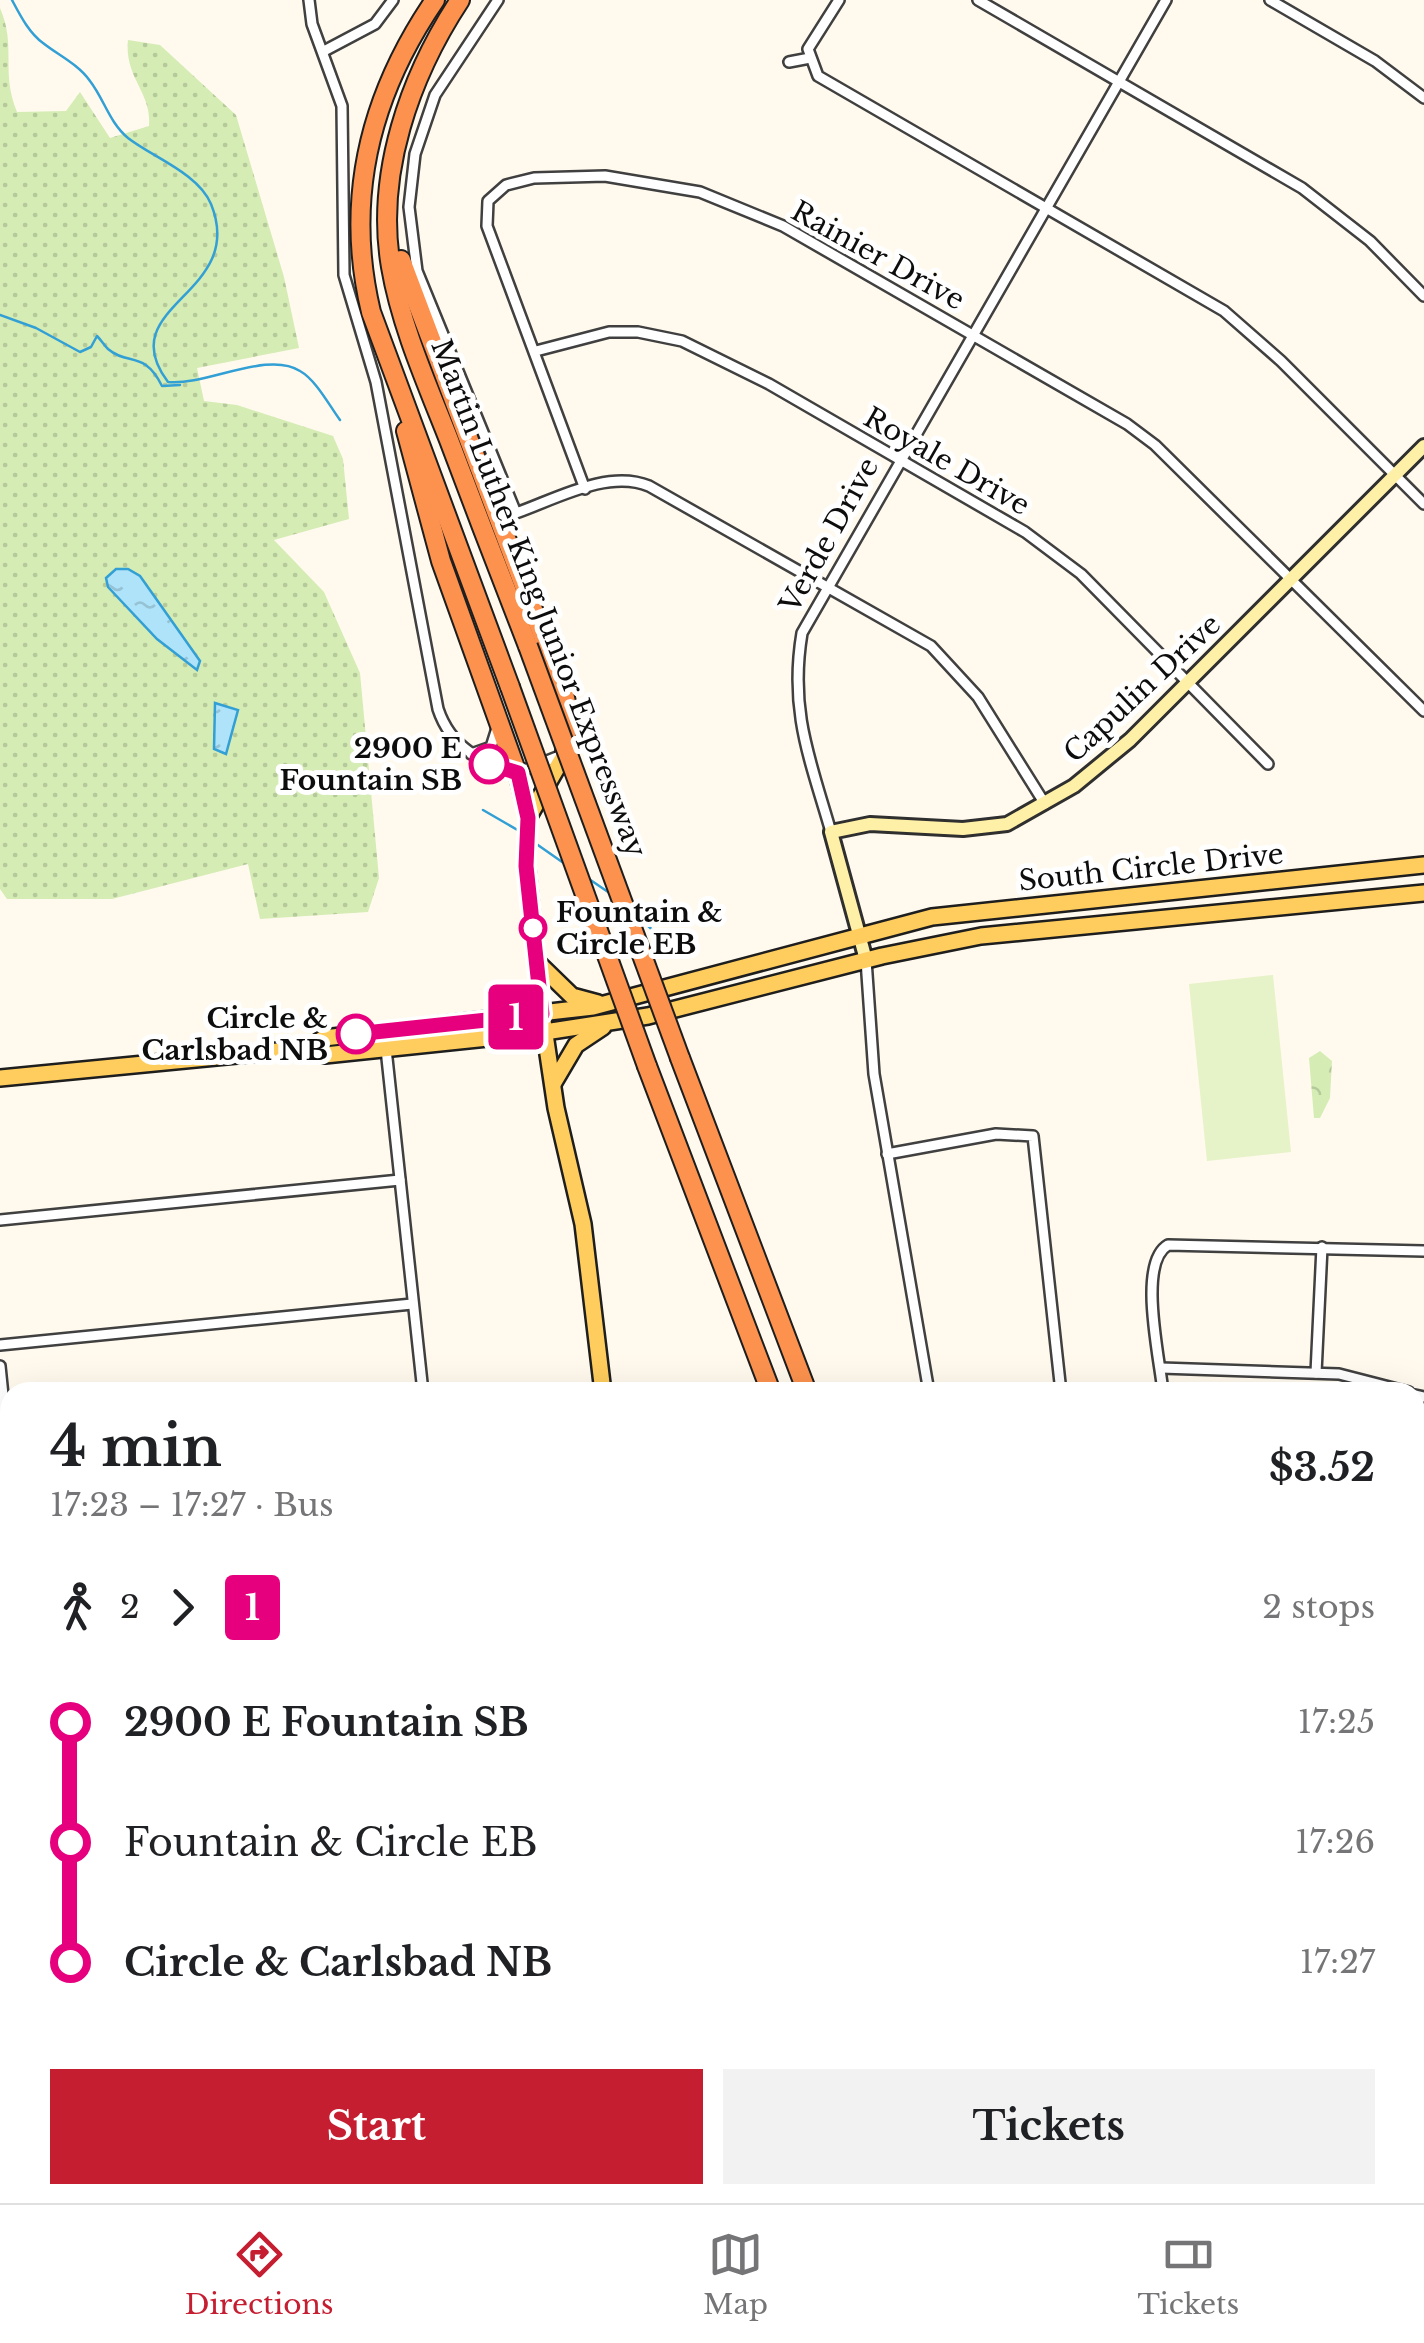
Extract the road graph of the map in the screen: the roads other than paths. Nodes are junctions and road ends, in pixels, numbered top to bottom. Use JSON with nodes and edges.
{"nodes":[{"id":1,"x":309,"y":0,"type":"edge"},
{"id":2,"x":393,"y":0,"type":"edge"},
{"id":3,"x":435,"y":0,"type":"edge"},
{"id":4,"x":460,"y":0,"type":"edge"},
{"id":5,"x":498,"y":0,"type":"edge"},
{"id":6,"x":839,"y":0,"type":"edge"},
{"id":7,"x":978,"y":0,"type":"edge"},
{"id":8,"x":1166,"y":0,"type":"edge"},
{"id":9,"x":1270,"y":0,"type":"edge"},
{"id":10,"x":324,"y":52,"type":"junction"},
{"id":11,"x":810,"y":58,"type":"junction"},
{"id":12,"x":789,"y":62,"type":"dead end"},
{"id":13,"x":1119,"y":80,"type":"junction"},
{"id":14,"x":1424,"y":98,"type":"edge"},
{"id":15,"x":1045,"y":207,"type":"junction"},
{"id":16,"x":388,"y":211,"type":"junction"},
{"id":17,"x":1424,"y":296,"type":"edge"},
{"id":18,"x":972,"y":333,"type":"junction"},
{"id":19,"x":536,"y":351,"type":"junction"},
{"id":20,"x":392,"y":367,"type":"junction"},
{"id":21,"x":1424,"y":446,"type":"edge"},
{"id":22,"x":900,"y":460,"type":"junction"},
{"id":23,"x":1395,"y":474,"type":"junction"},
{"id":24,"x":586,"y":488,"type":"junction"},
{"id":25,"x":1424,"y":504,"type":"edge"},
{"id":26,"x":1292,"y":579,"type":"junction"},
{"id":27,"x":827,"y":587,"type":"junction"},
{"id":28,"x":1187,"y":682,"type":"junction"},
{"id":29,"x":1424,"y":711,"type":"edge"},
{"id":30,"x":498,"y":726,"type":"junction"},
{"id":31,"x":471,"y":754,"type":"junction"},
{"id":32,"x":565,"y":754,"type":"junction"},
{"id":33,"x":1268,"y":764,"type":"dead end"},
{"id":34,"x":526,"y":770,"type":"junction"},
{"id":35,"x":1045,"y":804,"type":"junction"},
{"id":36,"x":531,"y":812,"type":"junction"},
{"id":37,"x":831,"y":832,"type":"junction"},
{"id":38,"x":1424,"y":865,"type":"edge"},
{"id":39,"x":1424,"y":893,"type":"edge"},
{"id":40,"x":860,"y":935,"type":"junction"},
{"id":41,"x":866,"y":960,"type":"junction"},
{"id":42,"x":536,"y":962,"type":"junction"},
{"id":43,"x":606,"y":1004,"type":"junction"},
{"id":44,"x":542,"y":1014,"type":"junction"},
{"id":45,"x":610,"y":1023,"type":"junction"},
{"id":46,"x":545,"y":1032,"type":"junction"},
{"id":47,"x":309,"y":1048,"type":"junction"},
{"id":48,"x":386,"y":1049,"type":"junction"},
{"id":49,"x":0,"y":1078,"type":"edge"},
{"id":50,"x":553,"y":1084,"type":"junction"},
{"id":51,"x":888,"y":1154,"type":"junction"},
{"id":52,"x":400,"y":1180,"type":"junction"},
{"id":53,"x":0,"y":1220,"type":"edge"},
{"id":54,"x":1322,"y":1247,"type":"junction"},
{"id":55,"x":1424,"y":1251,"type":"edge"},
{"id":56,"x":412,"y":1304,"type":"junction"},
{"id":57,"x":0,"y":1345,"type":"edge"},
{"id":58,"x":1161,"y":1368,"type":"junction"},
{"id":59,"x":1316,"y":1373,"type":"junction"},
{"id":60,"x":421,"y":1382,"type":"edge"},
{"id":61,"x":602,"y":1382,"type":"edge"},
{"id":62,"x":767,"y":1382,"type":"edge"},
{"id":63,"x":803,"y":1382,"type":"edge"},
{"id":64,"x":927,"y":1382,"type":"edge"},
{"id":65,"x":1060,"y":1382,"type":"edge"},
{"id":66,"x":1162,"y":1382,"type":"edge"},
{"id":67,"x":1375,"y":1382,"type":"edge"}],
"edges":[{"from":1,"to":10,"type":"street"},
{"from":2,"to":10,"type":"street"},
{"from":3,"to":20,"type":"highway"},
{"from":4,"to":16,"type":"highway"},
{"from":5,"to":24,"type":"street"},
{"from":6,"to":11,"type":"street"},
{"from":7,"to":13,"type":"street"},
{"from":8,"to":13,"type":"street","name":"Verde Drive"},
{"from":9,"to":14,"type":"street"},
{"from":10,"to":31,"type":"street"},
{"from":11,"to":12,"type":"street"},
{"from":11,"to":15,"type":"street"},
{"from":13,"to":15,"type":"street","name":"Verde Drive"},
{"from":13,"to":17,"type":"street"},
{"from":15,"to":18,"type":"street","name":"Verde Drive"},
{"from":15,"to":23,"type":"street"},
{"from":16,"to":32,"type":"highway"},
{"from":16,"to":63,"type":"highway","name":"Martin Luther King Junior Expressway","bridge":true},
{"from":18,"to":19,"type":"street","name":"Rainier Drive"},
{"from":18,"to":22,"type":"street","name":"Verde Drive"},
{"from":18,"to":26,"type":"street","name":"Rainier Drive"},
{"from":19,"to":22,"type":"street","name":"Royale Drive"},
{"from":19,"to":24,"type":"street","name":"Rainier Drive"},
{"from":20,"to":30,"type":"highway"},
{"from":20,"to":62,"type":"highway","name":"Martin Luther King Junior Expressway","bridge":true},
{"from":21,"to":23,"type":"street","name":"Capulin Drive"},
{"from":22,"to":27,"type":"street","name":"Verde Drive"},
{"from":22,"to":28,"type":"street","name":"Royale Drive"},
{"from":23,"to":25,"type":"street"},
{"from":23,"to":26,"type":"street","name":"Capulin Drive"},
{"from":24,"to":27,"type":"street"},
{"from":26,"to":28,"type":"street","name":"Capulin Drive"},
{"from":26,"to":29,"type":"street","name":"Rainier Drive"},
{"from":27,"to":35,"type":"street"},
{"from":27,"to":37,"type":"street","name":"Verde Drive"},
{"from":28,"to":33,"type":"street","name":"Royale Drive"},
{"from":28,"to":35,"type":"street","name":"Capulin Drive"},
{"from":30,"to":31,"type":"street"},
{"from":30,"to":34,"type":"highway"},
{"from":31,"to":34,"type":"street"},
{"from":32,"to":34,"type":"street"},
{"from":32,"to":36,"type":"main road"},
{"from":34,"to":36,"type":"main road"},
{"from":35,"to":37,"type":"street","name":"Capulin Drive"},
{"from":36,"to":42,"type":"main road"},
{"from":37,"to":40,"type":"street","name":"Verde Drive"},
{"from":38,"to":40,"type":"main road","name":"South Circle Drive"},
{"from":39,"to":41,"type":"main road","name":"South Circle Drive"},
{"from":40,"to":41,"type":"street","name":"Verde Drive"},
{"from":40,"to":43,"type":"main road","name":"South Circle Drive"},
{"from":41,"to":45,"type":"main road","name":"South Circle Drive"},
{"from":41,"to":51,"type":"street","name":"Verde Drive"},
{"from":42,"to":43,"type":"main road"},
{"from":42,"to":44,"type":"main road"},
{"from":43,"to":44,"type":"main road","name":"South Circle Drive"},
{"from":44,"to":46,"type":"main road"},
{"from":44,"to":47,"type":"main road"},
{"from":45,"to":46,"type":"main road","name":"South Circle Drive"},
{"from":45,"to":50,"type":"main road"},
{"from":46,"to":48,"type":"main road"},
{"from":46,"to":50,"type":"main road"},
{"from":47,"to":48,"type":"main road"},
{"from":47,"to":49,"type":"main road"},
{"from":48,"to":52,"type":"street"},
{"from":50,"to":61,"type":"main road"},
{"from":51,"to":64,"type":"street","name":"Verde Drive"},
{"from":51,"to":65,"type":"street"},
{"from":52,"to":53,"type":"street"},
{"from":52,"to":56,"type":"street"},
{"from":54,"to":55,"type":"street"},
{"from":54,"to":58,"type":"street"},
{"from":54,"to":59,"type":"street"},
{"from":56,"to":57,"type":"street"},
{"from":56,"to":60,"type":"street"},
{"from":58,"to":59,"type":"street"},
{"from":58,"to":66,"type":"street"},
{"from":59,"to":67,"type":"street"}]}
